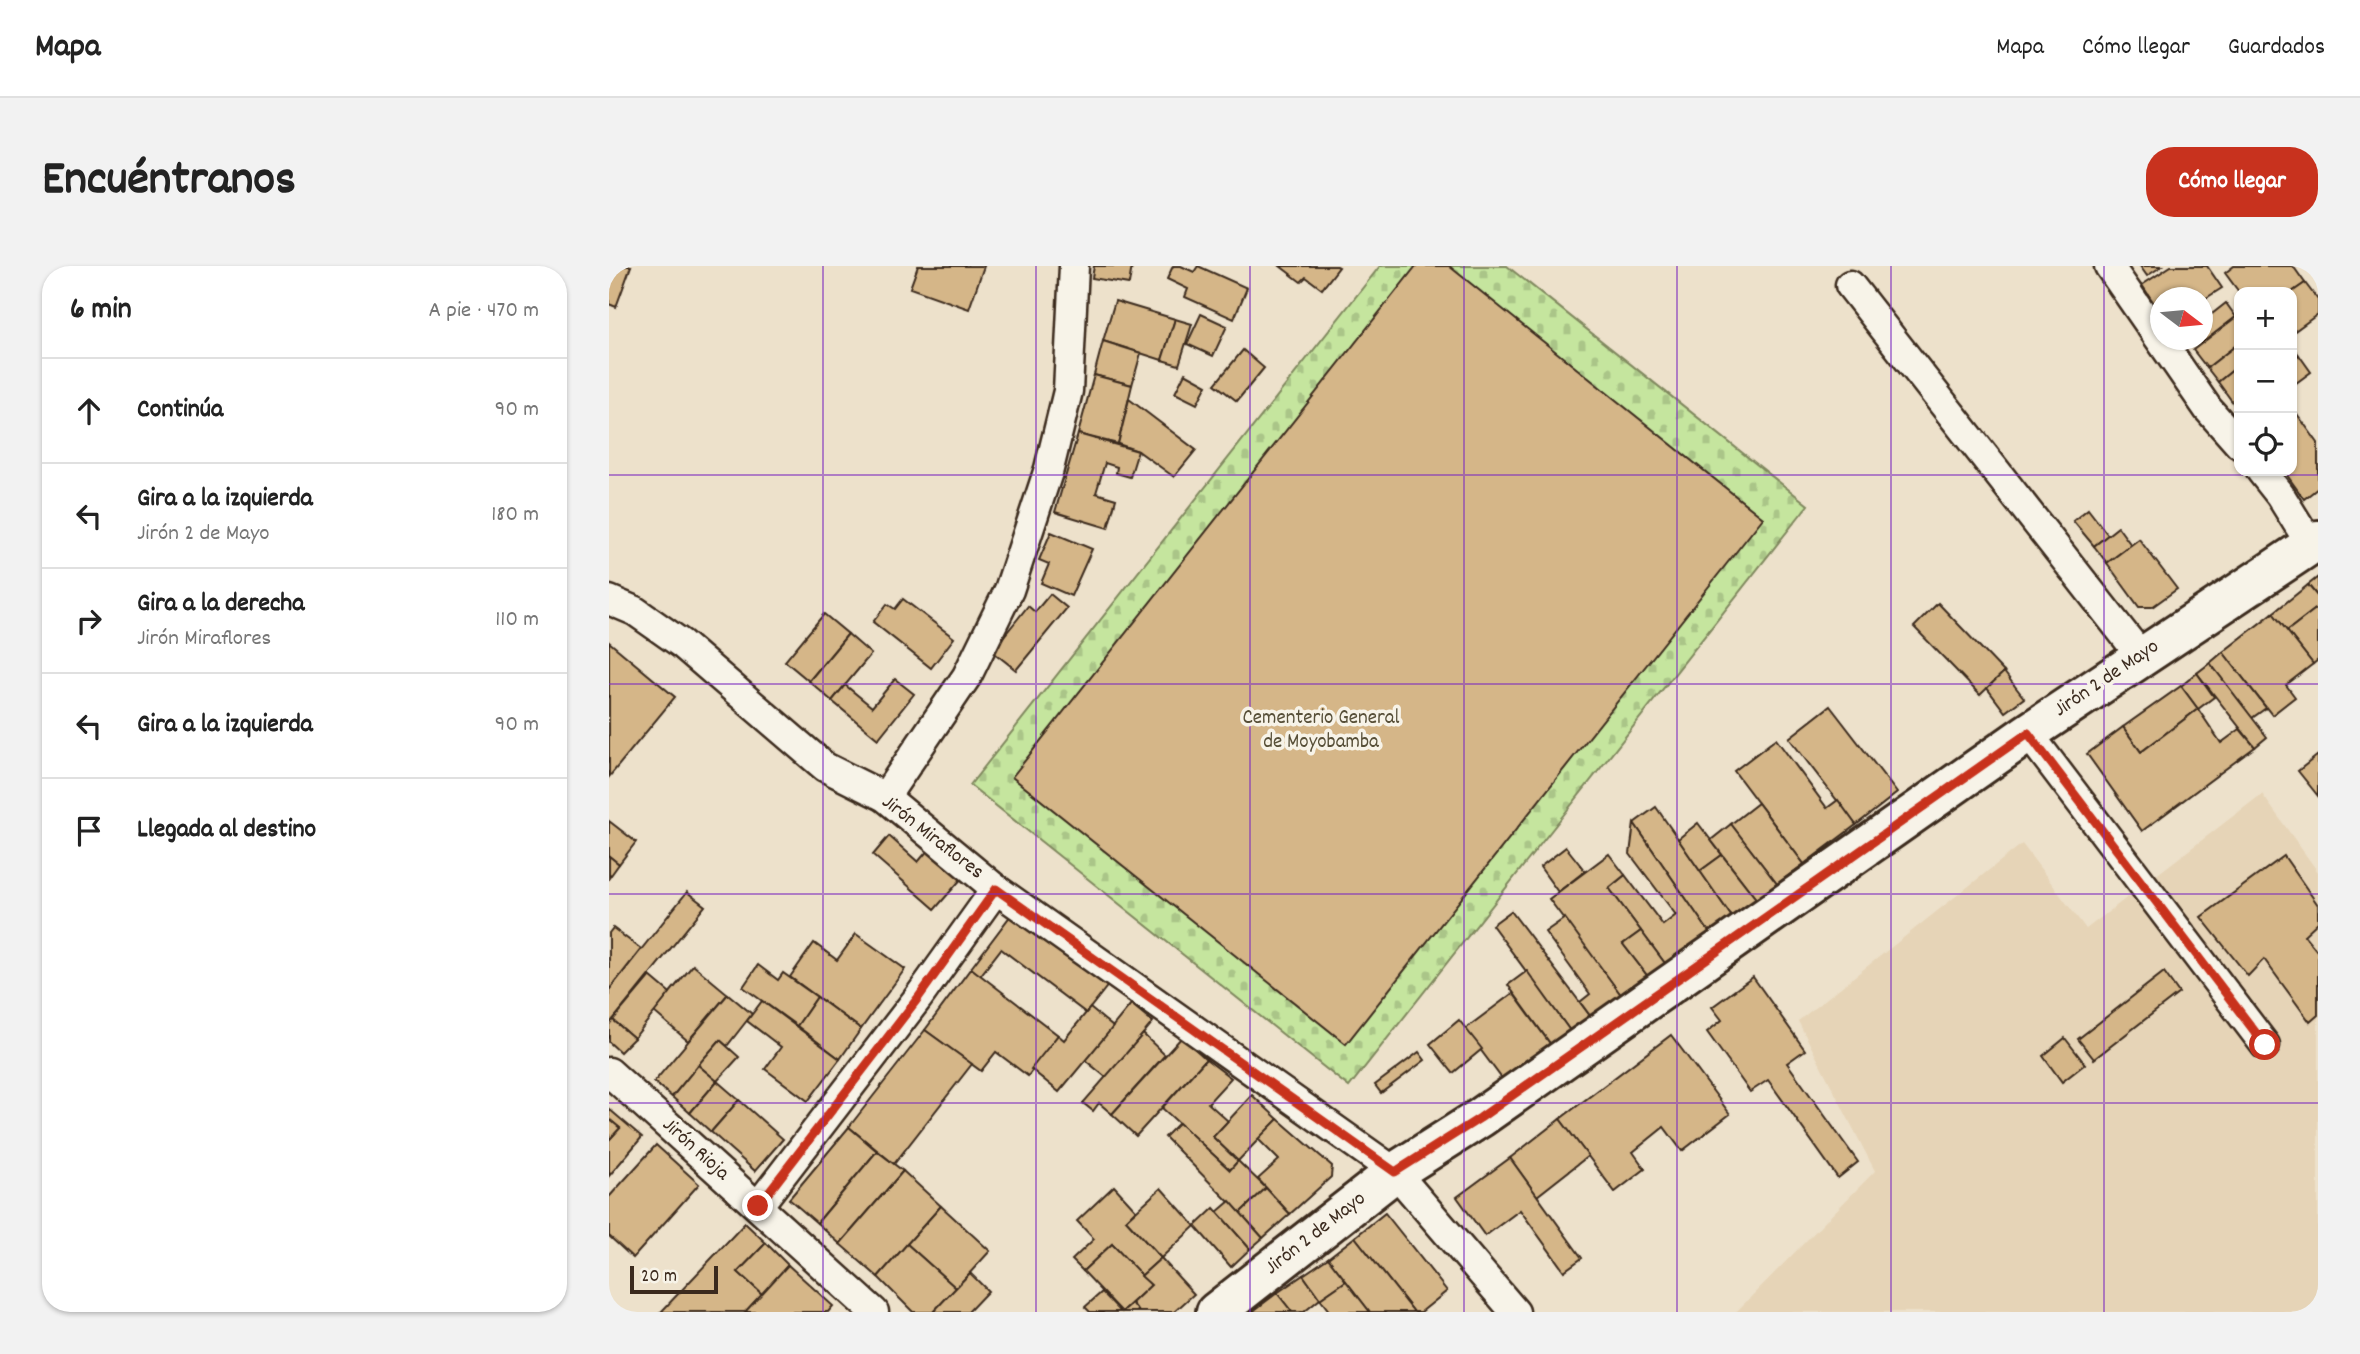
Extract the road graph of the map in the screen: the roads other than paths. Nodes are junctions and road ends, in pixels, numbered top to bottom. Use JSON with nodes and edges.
{"nodes":[{"id":1,"x":1074,"y":266,"type":"edge"},
{"id":2,"x":2109,"y":266,"type":"edge"},
{"id":3,"x":1850,"y":285,"type":"dead end"},
{"id":4,"x":2234,"y":438,"type":"edge"},
{"id":5,"x":2265,"y":476,"type":"edge"},
{"id":6,"x":2314,"y":543,"type":"edge"},
{"id":7,"x":609,"y":600,"type":"edge"},
{"id":8,"x":2141,"y":656,"type":"junction"},
{"id":9,"x":2028,"y":733,"type":"junction"},
{"id":10,"x":884,"y":797,"type":"junction"},
{"id":11,"x":996,"y":889,"type":"junction"},
{"id":12,"x":2265,"y":1045,"type":"dead end"},
{"id":13,"x":609,"y":1072,"type":"edge"},
{"id":14,"x":1395,"y":1172,"type":"junction"},
{"id":15,"x":758,"y":1206,"type":"junction"},
{"id":16,"x":874,"y":1312,"type":"edge"},
{"id":17,"x":1216,"y":1312,"type":"edge"},
{"id":18,"x":1515,"y":1312,"type":"edge"}],
"edges":[{"from":1,"to":10,"type":"street"},
{"from":2,"to":4,"type":"street"},
{"from":3,"to":8,"type":"street"},
{"from":5,"to":6,"type":"street"},
{"from":6,"to":8,"type":"main road","name":"Jirón 2 de Mayo"},
{"from":7,"to":10,"type":"street","name":"Jirón Miraflores"},
{"from":8,"to":9,"type":"main road","name":"Jirón 2 de Mayo"},
{"from":9,"to":12,"type":"street"},
{"from":9,"to":14,"type":"main road","name":"Jirón 2 de Mayo"},
{"from":10,"to":11,"type":"street","name":"Jirón Miraflores"},
{"from":11,"to":14,"type":"street","name":"Jirón Miraflores"},
{"from":11,"to":15,"type":"street"},
{"from":13,"to":15,"type":"street","name":"Jirón Rioja"},
{"from":14,"to":17,"type":"main road","name":"Jirón 2 de Mayo"},
{"from":14,"to":18,"type":"street","name":"Jirón Miraflores"},
{"from":15,"to":16,"type":"street","name":"Jirón Rioja"}]}
